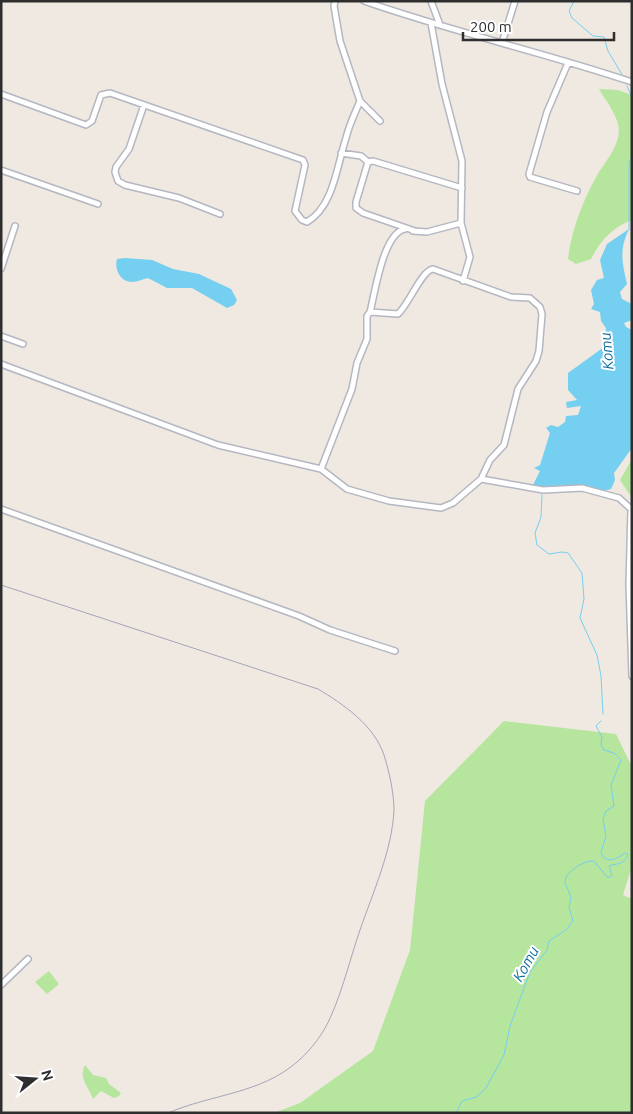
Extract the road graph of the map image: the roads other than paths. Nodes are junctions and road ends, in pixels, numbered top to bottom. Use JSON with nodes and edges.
{"nodes":[{"id":1,"x":335,"y":1,"type":"edge"},
{"id":2,"x":364,"y":1,"type":"edge"},
{"id":3,"x":431,"y":1,"type":"edge"},
{"id":4,"x":515,"y":1,"type":"edge"},
{"id":5,"x":431,"y":23,"type":"junction"},
{"id":6,"x":440,"y":25,"type":"junction"},
{"id":7,"x":502,"y":43,"type":"junction"},
{"id":8,"x":568,"y":62,"type":"junction"},
{"id":9,"x":632,"y":82,"type":"edge"},
{"id":10,"x":1,"y":94,"type":"edge"},
{"id":11,"x":360,"y":101,"type":"junction"},
{"id":12,"x":144,"y":105,"type":"junction"},
{"id":13,"x":380,"y":121,"type":"dead end"},
{"id":14,"x":342,"y":153,"type":"junction"},
{"id":15,"x":368,"y":162,"type":"junction"},
{"id":16,"x":1,"y":170,"type":"edge"},
{"id":17,"x":462,"y":188,"type":"junction"},
{"id":18,"x":577,"y":190,"type":"dead end"},
{"id":19,"x":98,"y":204,"type":"dead end"},
{"id":20,"x":220,"y":214,"type":"dead end"},
{"id":21,"x":461,"y":223,"type":"junction"},
{"id":22,"x":15,"y":226,"type":"dead end"},
{"id":23,"x":415,"y":231,"type":"junction"},
{"id":24,"x":1,"y":269,"type":"edge"},
{"id":25,"x":462,"y":281,"type":"junction"},
{"id":26,"x":370,"y":312,"type":"junction"},
{"id":27,"x":1,"y":336,"type":"edge"},
{"id":28,"x":23,"y":344,"type":"dead end"},
{"id":29,"x":1,"y":364,"type":"edge"},
{"id":30,"x":321,"y":469,"type":"junction"},
{"id":31,"x":481,"y":479,"type":"junction"},
{"id":32,"x":1,"y":508,"type":"edge"},
{"id":33,"x":632,"y":510,"type":"edge"},
{"id":34,"x":395,"y":651,"type":"dead end"},
{"id":35,"x":632,"y":676,"type":"edge"},
{"id":36,"x":28,"y":959,"type":"dead end"},
{"id":37,"x":1,"y":985,"type":"edge"}],
"edges":[{"from":1,"to":11,"type":"street"},
{"from":2,"to":5,"type":"street"},
{"from":3,"to":6,"type":"street"},
{"from":4,"to":7,"type":"street"},
{"from":5,"to":6,"type":"street"},
{"from":5,"to":17,"type":"street"},
{"from":6,"to":7,"type":"street"},
{"from":7,"to":8,"type":"street"},
{"from":8,"to":9,"type":"street"},
{"from":8,"to":18,"type":"street"},
{"from":10,"to":12,"type":"street"},
{"from":11,"to":13,"type":"street"},
{"from":11,"to":14,"type":"street"},
{"from":12,"to":14,"type":"street"},
{"from":12,"to":20,"type":"street"},
{"from":14,"to":15,"type":"street"},
{"from":15,"to":17,"type":"street"},
{"from":15,"to":23,"type":"street"},
{"from":16,"to":19,"type":"street"},
{"from":17,"to":21,"type":"street"},
{"from":21,"to":23,"type":"street"},
{"from":21,"to":25,"type":"street"},
{"from":22,"to":24,"type":"street"},
{"from":23,"to":26,"type":"street"},
{"from":25,"to":26,"type":"street"},
{"from":25,"to":31,"type":"street"},
{"from":26,"to":30,"type":"street"},
{"from":27,"to":28,"type":"street"},
{"from":29,"to":30,"type":"street"},
{"from":30,"to":31,"type":"street"},
{"from":31,"to":33,"type":"street"},
{"from":32,"to":34,"type":"street"},
{"from":33,"to":35,"type":"street"},
{"from":36,"to":37,"type":"street"}]}
